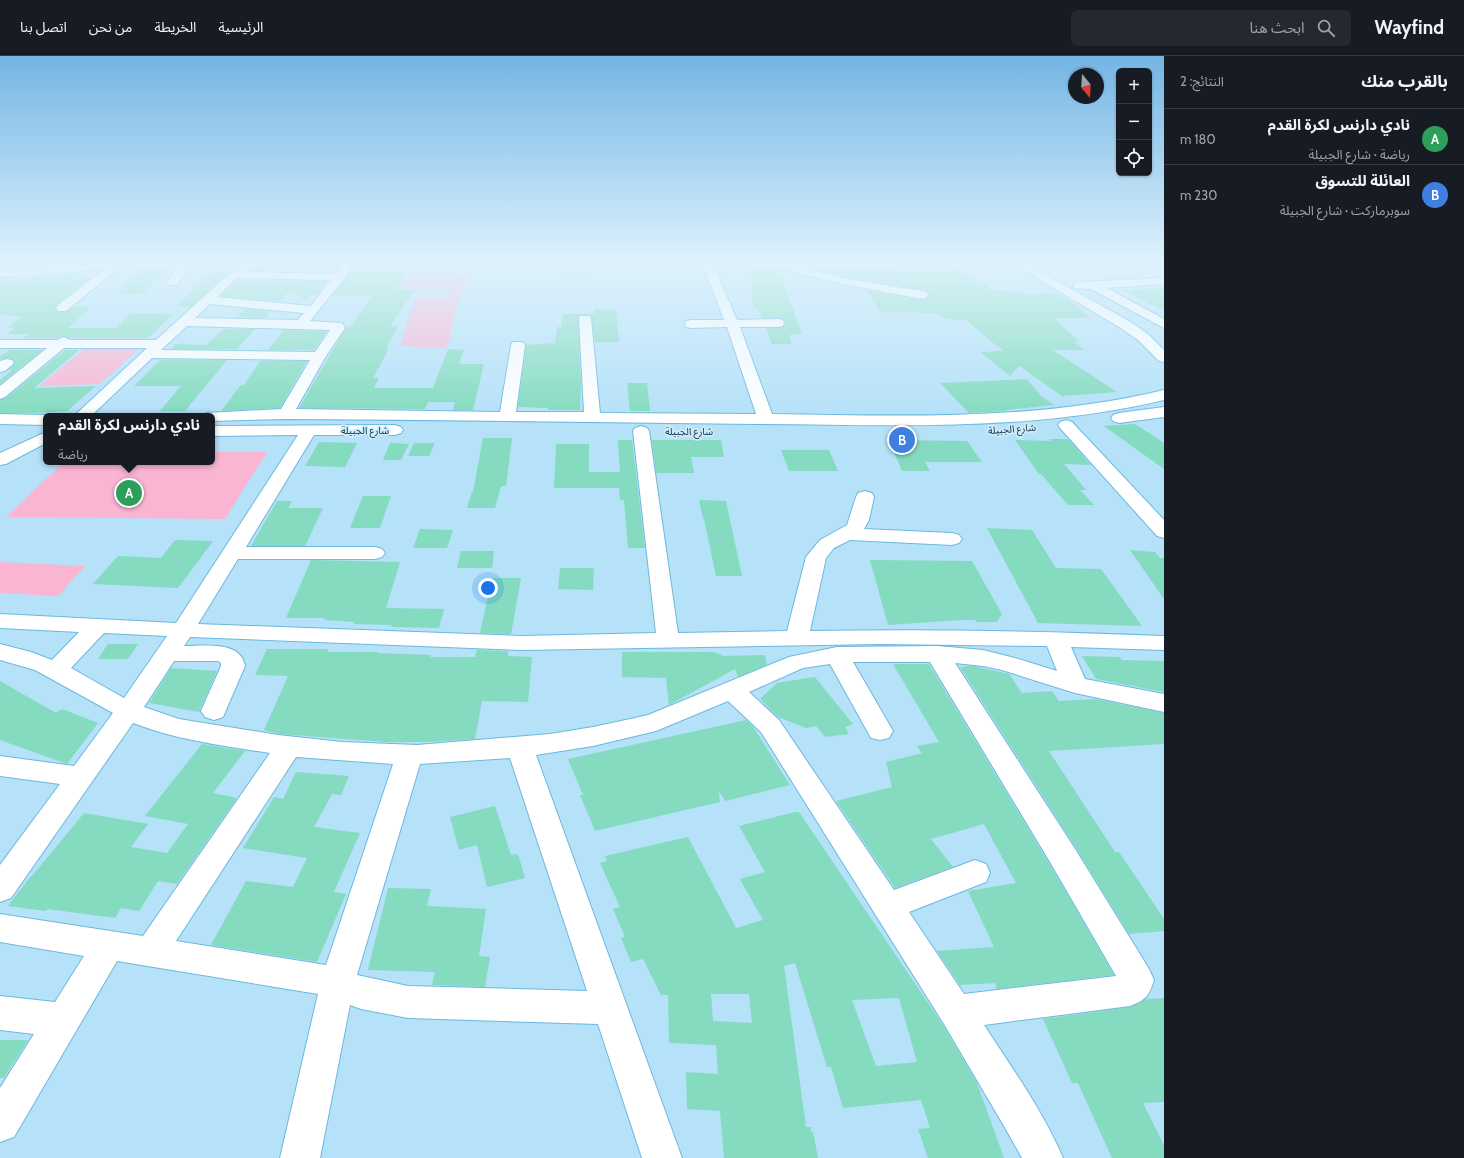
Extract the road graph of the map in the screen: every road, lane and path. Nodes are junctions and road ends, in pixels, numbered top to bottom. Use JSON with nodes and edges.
{"nodes":[{"id":1,"x":193,"y":313,"type":"edge"},
{"id":2,"x":311,"y":313,"type":"edge"},
{"id":3,"x":728,"y":313,"type":"edge"},
{"id":4,"x":1105,"y":313,"type":"edge"},
{"id":5,"x":1127,"y":313,"type":"edge"},
{"id":6,"x":1145,"y":313,"type":"edge"},
{"id":7,"x":585,"y":319,"type":"dead end"},
{"id":8,"x":184,"y":322,"type":"junction"},
{"id":9,"x":778,"y":323,"type":"dead end"},
{"id":10,"x":300,"y":324,"type":"junction"},
{"id":11,"x":692,"y":324,"type":"dead end"},
{"id":12,"x":732,"y":324,"type":"junction"},
{"id":13,"x":1164,"y":324,"type":"edge"},
{"id":14,"x":77,"y":330,"type":"dead end"},
{"id":15,"x":1164,"y":335,"type":"edge"},
{"id":16,"x":0,"y":344,"type":"edge"},
{"id":17,"x":60,"y":344,"type":"junction"},
{"id":18,"x":160,"y":344,"type":"junction"},
{"id":19,"x":518,"y":345,"type":"dead end"},
{"id":20,"x":150,"y":354,"type":"junction"},
{"id":21,"x":1162,"y":355,"type":"edge"},
{"id":22,"x":319,"y":356,"type":"junction"},
{"id":23,"x":0,"y":394,"type":"edge"},
{"id":24,"x":1159,"y":398,"type":"edge"},
{"id":25,"x":1164,"y":412,"type":"edge"},
{"id":26,"x":85,"y":413,"type":"edge"},
{"id":27,"x":286,"y":414,"type":"junction"},
{"id":28,"x":215,"y":416,"type":"edge"},
{"id":29,"x":507,"y":416,"type":"junction"},
{"id":30,"x":592,"y":417,"type":"junction"},
{"id":31,"x":0,"y":419,"type":"edge"},
{"id":32,"x":43,"y":420,"type":"edge"},
{"id":33,"x":766,"y":420,"type":"junction"},
{"id":34,"x":1066,"y":424,"type":"junction"},
{"id":35,"x":215,"y":431,"type":"edge"},
{"id":36,"x":309,"y":431,"type":"junction"},
{"id":37,"x":641,"y":431,"type":"junction"},
{"id":38,"x":43,"y":439,"type":"edge"},
{"id":39,"x":43,"y":446,"type":"edge"},
{"id":40,"x":0,"y":450,"type":"edge"},
{"id":41,"x":20,"y":450,"type":"junction"},
{"id":42,"x":0,"y":460,"type":"edge"},
{"id":43,"x":866,"y":497,"type":"dead end"},
{"id":44,"x":1164,"y":532,"type":"edge"},
{"id":45,"x":847,"y":534,"type":"junction"},
{"id":46,"x":952,"y":539,"type":"dead end"},
{"id":47,"x":232,"y":553,"type":"junction"},
{"id":48,"x":375,"y":553,"type":"dead end"},
{"id":49,"x":0,"y":621,"type":"edge"},
{"id":50,"x":42,"y":623,"type":"junction"},
{"id":51,"x":98,"y":626,"type":"junction"},
{"id":52,"x":183,"y":630,"type":"junction"},
{"id":53,"x":798,"y":638,"type":"junction"},
{"id":54,"x":1056,"y":639,"type":"junction"},
{"id":55,"x":668,"y":641,"type":"junction"},
{"id":56,"x":1164,"y":643,"type":"edge"},
{"id":57,"x":5,"y":653,"type":"edge"},
{"id":58,"x":168,"y":653,"type":"junction"},
{"id":59,"x":937,"y":654,"type":"junction"},
{"id":60,"x":837,"y":655,"type":"junction"},
{"id":61,"x":56,"y":670,"type":"junction"},
{"id":62,"x":1075,"y":685,"type":"junction"},
{"id":63,"x":732,"y":690,"type":"junction"},
{"id":64,"x":1164,"y":703,"type":"edge"},
{"id":65,"x":129,"y":710,"type":"junction"},
{"id":66,"x":214,"y":711,"type":"dead end"},
{"id":67,"x":880,"y":731,"type":"dead end"},
{"id":68,"x":288,"y":747,"type":"junction"},
{"id":69,"x":520,"y":747,"type":"junction"},
{"id":70,"x":409,"y":755,"type":"junction"},
{"id":71,"x":0,"y":766,"type":"edge"},
{"id":72,"x":82,"y":776,"type":"junction"},
{"id":73,"x":975,"y":873,"type":"dead end"},
{"id":74,"x":0,"y":889,"type":"edge"},
{"id":75,"x":887,"y":906,"type":"junction"},
{"id":76,"x":0,"y":928,"type":"edge"},
{"id":77,"x":109,"y":945,"type":"junction"},
{"id":78,"x":151,"y":951,"type":"junction"},
{"id":79,"x":337,"y":984,"type":"junction"},
{"id":80,"x":610,"y":1008,"type":"junction"},
{"id":81,"x":956,"y":1012,"type":"junction"},
{"id":82,"x":0,"y":1013,"type":"edge"},
{"id":83,"x":63,"y":1020,"type":"junction"},
{"id":84,"x":0,"y":1123,"type":"edge"},
{"id":85,"x":300,"y":1158,"type":"edge"},
{"id":86,"x":662,"y":1158,"type":"edge"},
{"id":87,"x":1043,"y":1158,"type":"edge"}],
"edges":[{"from":1,"to":8,"type":"street"},
{"from":2,"to":10,"type":"street"},
{"from":3,"to":12,"type":"street"},
{"from":4,"to":21,"type":"street"},
{"from":5,"to":15,"type":"street"},
{"from":6,"to":13,"type":"street"},
{"from":7,"to":30,"type":"street"},
{"from":8,"to":10,"type":"street"},
{"from":8,"to":18,"type":"street"},
{"from":9,"to":12,"type":"street"},
{"from":10,"to":22,"type":"street"},
{"from":11,"to":12,"type":"street"},
{"from":12,"to":33,"type":"street"},
{"from":14,"to":17,"type":"street"},
{"from":16,"to":17,"type":"street"},
{"from":17,"to":18,"type":"street"},
{"from":17,"to":23,"type":"street"},
{"from":18,"to":20,"type":"street"},
{"from":19,"to":29,"type":"street"},
{"from":20,"to":22,"type":"street"},
{"from":20,"to":26,"type":"street"},
{"from":22,"to":27,"type":"street"},
{"from":24,"to":33,"type":"street"},
{"from":25,"to":34,"type":"street","name":"شارع الجبيلة"},
{"from":27,"to":28,"type":"street"},
{"from":27,"to":29,"type":"street"},
{"from":29,"to":30,"type":"street"},
{"from":30,"to":33,"type":"street"},
{"from":31,"to":32,"type":"street"},
{"from":34,"to":37,"type":"street","name":"شارع الجبيلة"},
{"from":34,"to":44,"type":"street"},
{"from":35,"to":36,"type":"street","name":"شارع الجبيلة"},
{"from":36,"to":37,"type":"street","name":"شارع الجبيلة"},
{"from":36,"to":47,"type":"street"},
{"from":37,"to":55,"type":"street"},
{"from":38,"to":41,"type":"street"},
{"from":39,"to":41,"type":"street"},
{"from":40,"to":41,"type":"street"},
{"from":41,"to":42,"type":"street"},
{"from":43,"to":45,"type":"street"},
{"from":45,"to":46,"type":"street"},
{"from":45,"to":53,"type":"street"},
{"from":47,"to":48,"type":"street"},
{"from":47,"to":52,"type":"street"},
{"from":49,"to":50,"type":"street"},
{"from":50,"to":51,"type":"street"},
{"from":50,"to":57,"type":"street"},
{"from":51,"to":52,"type":"street"},
{"from":51,"to":61,"type":"street"},
{"from":52,"to":55,"type":"street"},
{"from":52,"to":58,"type":"street"},
{"from":53,"to":54,"type":"street"},
{"from":53,"to":55,"type":"street"},
{"from":54,"to":56,"type":"street"},
{"from":54,"to":62,"type":"street"},
{"from":57,"to":61,"type":"street"},
{"from":58,"to":65,"type":"street"},
{"from":58,"to":66,"type":"street"},
{"from":59,"to":60,"type":"street"},
{"from":59,"to":62,"type":"street"},
{"from":59,"to":81,"type":"street"},
{"from":60,"to":63,"type":"street"},
{"from":60,"to":67,"type":"street"},
{"from":61,"to":65,"type":"street"},
{"from":62,"to":64,"type":"street"},
{"from":63,"to":69,"type":"street"},
{"from":63,"to":75,"type":"street"},
{"from":65,"to":68,"type":"street"},
{"from":65,"to":72,"type":"street"},
{"from":68,"to":70,"type":"street"},
{"from":68,"to":78,"type":"street"},
{"from":69,"to":70,"type":"street"},
{"from":69,"to":80,"type":"street"},
{"from":70,"to":79,"type":"street"},
{"from":71,"to":72,"type":"street"},
{"from":72,"to":74,"type":"street"},
{"from":73,"to":75,"type":"street"},
{"from":75,"to":81,"type":"street"},
{"from":76,"to":77,"type":"street"},
{"from":77,"to":78,"type":"street"},
{"from":77,"to":83,"type":"street"},
{"from":78,"to":79,"type":"street"},
{"from":79,"to":80,"type":"street"},
{"from":79,"to":85,"type":"street"},
{"from":80,"to":86,"type":"street"},
{"from":81,"to":87,"type":"street"},
{"from":82,"to":83,"type":"street"},
{"from":83,"to":84,"type":"street"}]}
